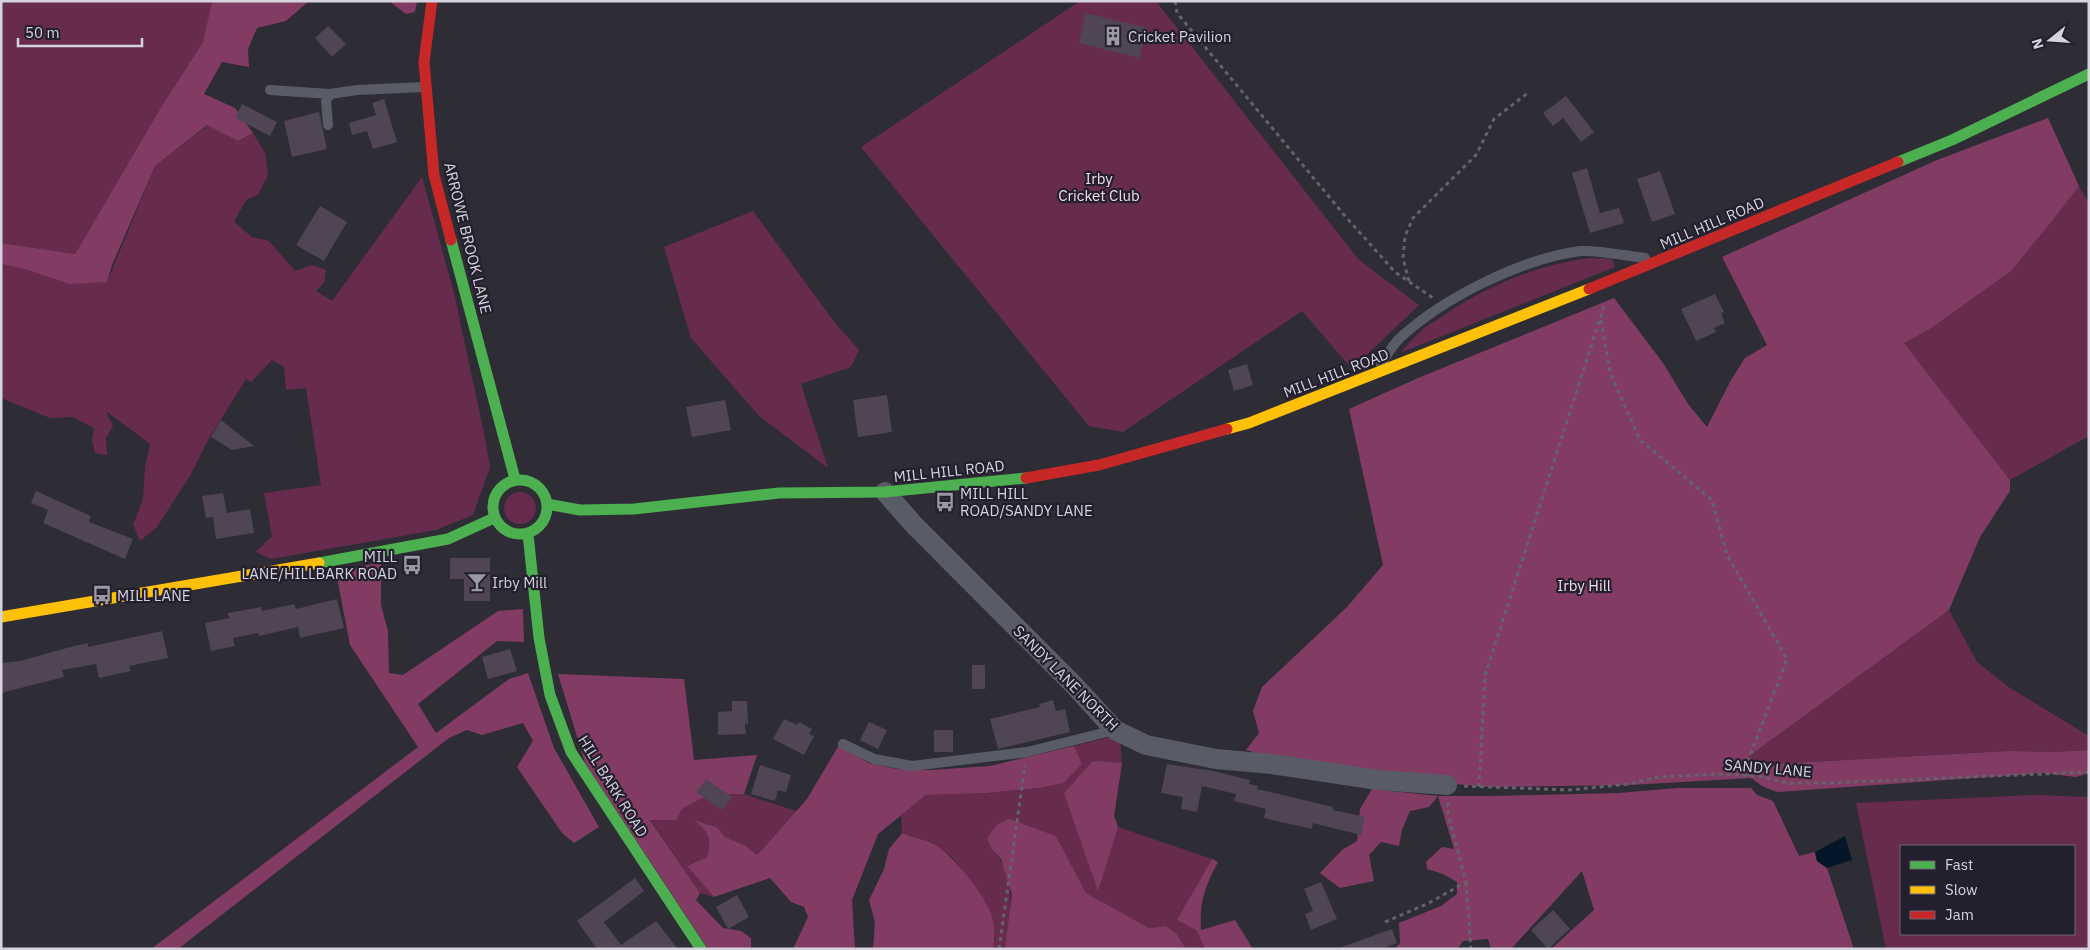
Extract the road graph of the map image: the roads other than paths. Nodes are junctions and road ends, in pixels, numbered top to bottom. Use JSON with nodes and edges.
{"nodes":[{"id":1,"x":432,"y":1,"type":"edge"},
{"id":2,"x":2089,"y":74,"type":"edge"},
{"id":3,"x":426,"y":87,"type":"junction"},
{"id":4,"x":270,"y":90,"type":"dead end"},
{"id":5,"x":330,"y":94,"type":"junction"},
{"id":6,"x":328,"y":125,"type":"dead end"},
{"id":7,"x":1662,"y":260,"type":"junction"},
{"id":8,"x":1374,"y":375,"type":"junction"},
{"id":9,"x":515,"y":479,"type":"junction"},
{"id":10,"x":885,"y":492,"type":"junction"},
{"id":11,"x":548,"y":504,"type":"junction"},
{"id":12,"x":494,"y":518,"type":"junction"},
{"id":13,"x":528,"y":534,"type":"junction"},
{"id":14,"x":1,"y":617,"type":"edge"},
{"id":15,"x":1115,"y":730,"type":"junction"},
{"id":16,"x":844,"y":744,"type":"dead end"},
{"id":17,"x":1447,"y":785,"type":"road end"},
{"id":18,"x":701,"y":949,"type":"edge"}],
"edges":[{"from":1,"to":3,"type":"street","name":"ARROWE BROOK LANE"},
{"from":2,"to":7,"type":"street","name":"MILL HILL ROAD"},
{"from":3,"to":5,"type":"lane"},
{"from":3,"to":9,"type":"street","name":"ARROWE BROOK LANE"},
{"from":4,"to":5,"type":"lane"},
{"from":5,"to":6,"type":"lane"},
{"from":7,"to":8,"type":"street","name":"MILL HILL ROAD"},
{"from":7,"to":8,"type":"lane"},
{"from":8,"to":10,"type":"street","name":"MILL HILL ROAD"},
{"from":9,"to":11,"type":"street"},
{"from":9,"to":12,"type":"street"},
{"from":10,"to":11,"type":"street","name":"MILL HILL ROAD"},
{"from":10,"to":15,"type":"street","name":"SANDY LANE NORTH"},
{"from":11,"to":13,"type":"street"},
{"from":12,"to":13,"type":"street"},
{"from":12,"to":14,"type":"street"},
{"from":13,"to":18,"type":"street","name":"HILL BARK ROAD"},
{"from":15,"to":16,"type":"lane"},
{"from":15,"to":17,"type":"street","name":"SANDY LANE NORTH"}]}
